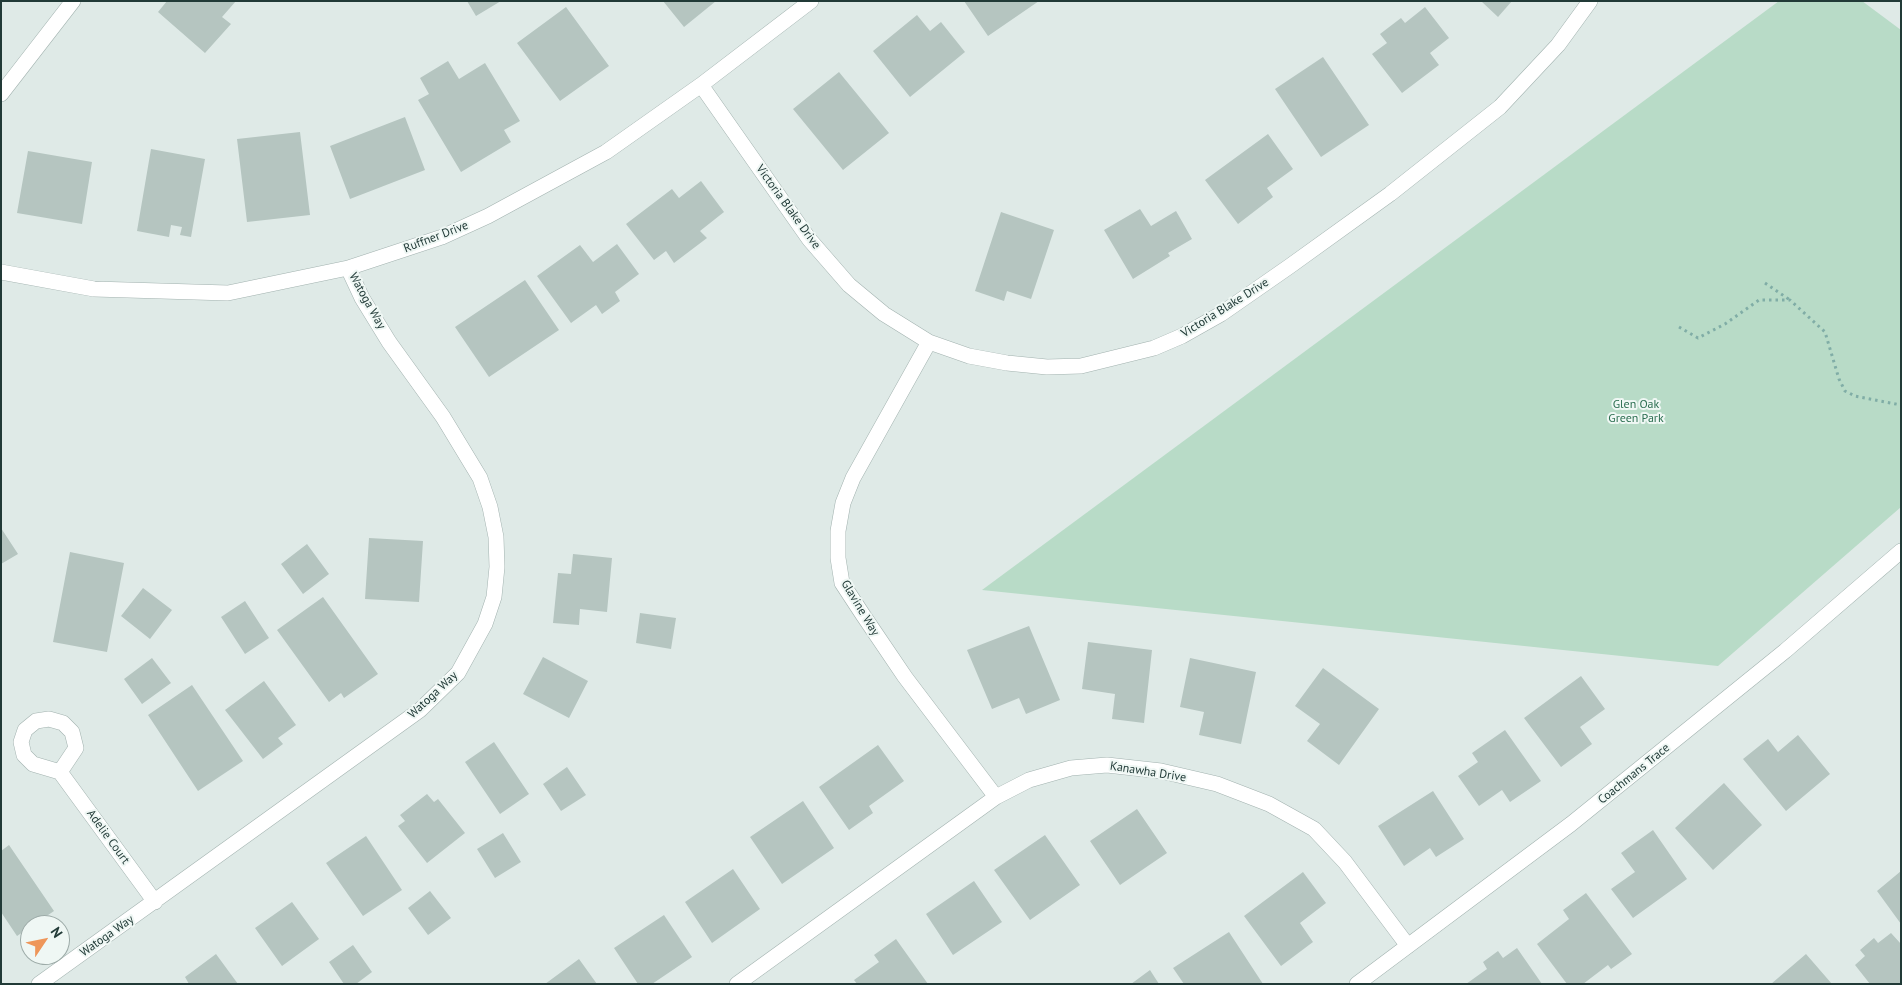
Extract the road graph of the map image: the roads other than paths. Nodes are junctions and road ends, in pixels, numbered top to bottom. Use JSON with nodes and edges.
{"nodes":[{"id":1,"x":73,"y":1,"type":"edge"},
{"id":2,"x":811,"y":1,"type":"edge"},
{"id":3,"x":1590,"y":1,"type":"edge"},
{"id":4,"x":701,"y":85,"type":"junction"},
{"id":5,"x":1,"y":94,"type":"edge"},
{"id":6,"x":348,"y":268,"type":"junction"},
{"id":7,"x":1,"y":272,"type":"edge"},
{"id":8,"x":929,"y":342,"type":"junction"},
{"id":9,"x":1901,"y":551,"type":"edge"},
{"id":10,"x":60,"y":772,"type":"dead end"},
{"id":11,"x":996,"y":797,"type":"junction"},
{"id":12,"x":155,"y":902,"type":"junction"},
{"id":13,"x":1408,"y":946,"type":"junction"},
{"id":14,"x":39,"y":984,"type":"edge"},
{"id":15,"x":738,"y":984,"type":"edge"},
{"id":16,"x":1357,"y":984,"type":"edge"}],
"edges":[{"from":1,"to":5,"type":"street"},
{"from":2,"to":4,"type":"street","name":"Ruffner Drive"},
{"from":3,"to":8,"type":"street","name":"Victoria Blake Drive"},
{"from":4,"to":6,"type":"street","name":"Ruffner Drive"},
{"from":4,"to":8,"type":"street","name":"Victoria Blake Drive"},
{"from":6,"to":7,"type":"street","name":"Ruffner Drive"},
{"from":6,"to":12,"type":"street","name":"Watoga Way"},
{"from":8,"to":11,"type":"street","name":"Glavine Way"},
{"from":9,"to":13,"type":"street","name":"Coachmans Trace"},
{"from":10,"to":12,"type":"street","name":"Adelie Court"},
{"from":11,"to":13,"type":"street","name":"Kanawha Drive"},
{"from":11,"to":15,"type":"street","name":"Kanawha Drive"},
{"from":12,"to":14,"type":"street","name":"Watoga Way"},
{"from":13,"to":16,"type":"street","name":"Coachmans Trace"}]}
